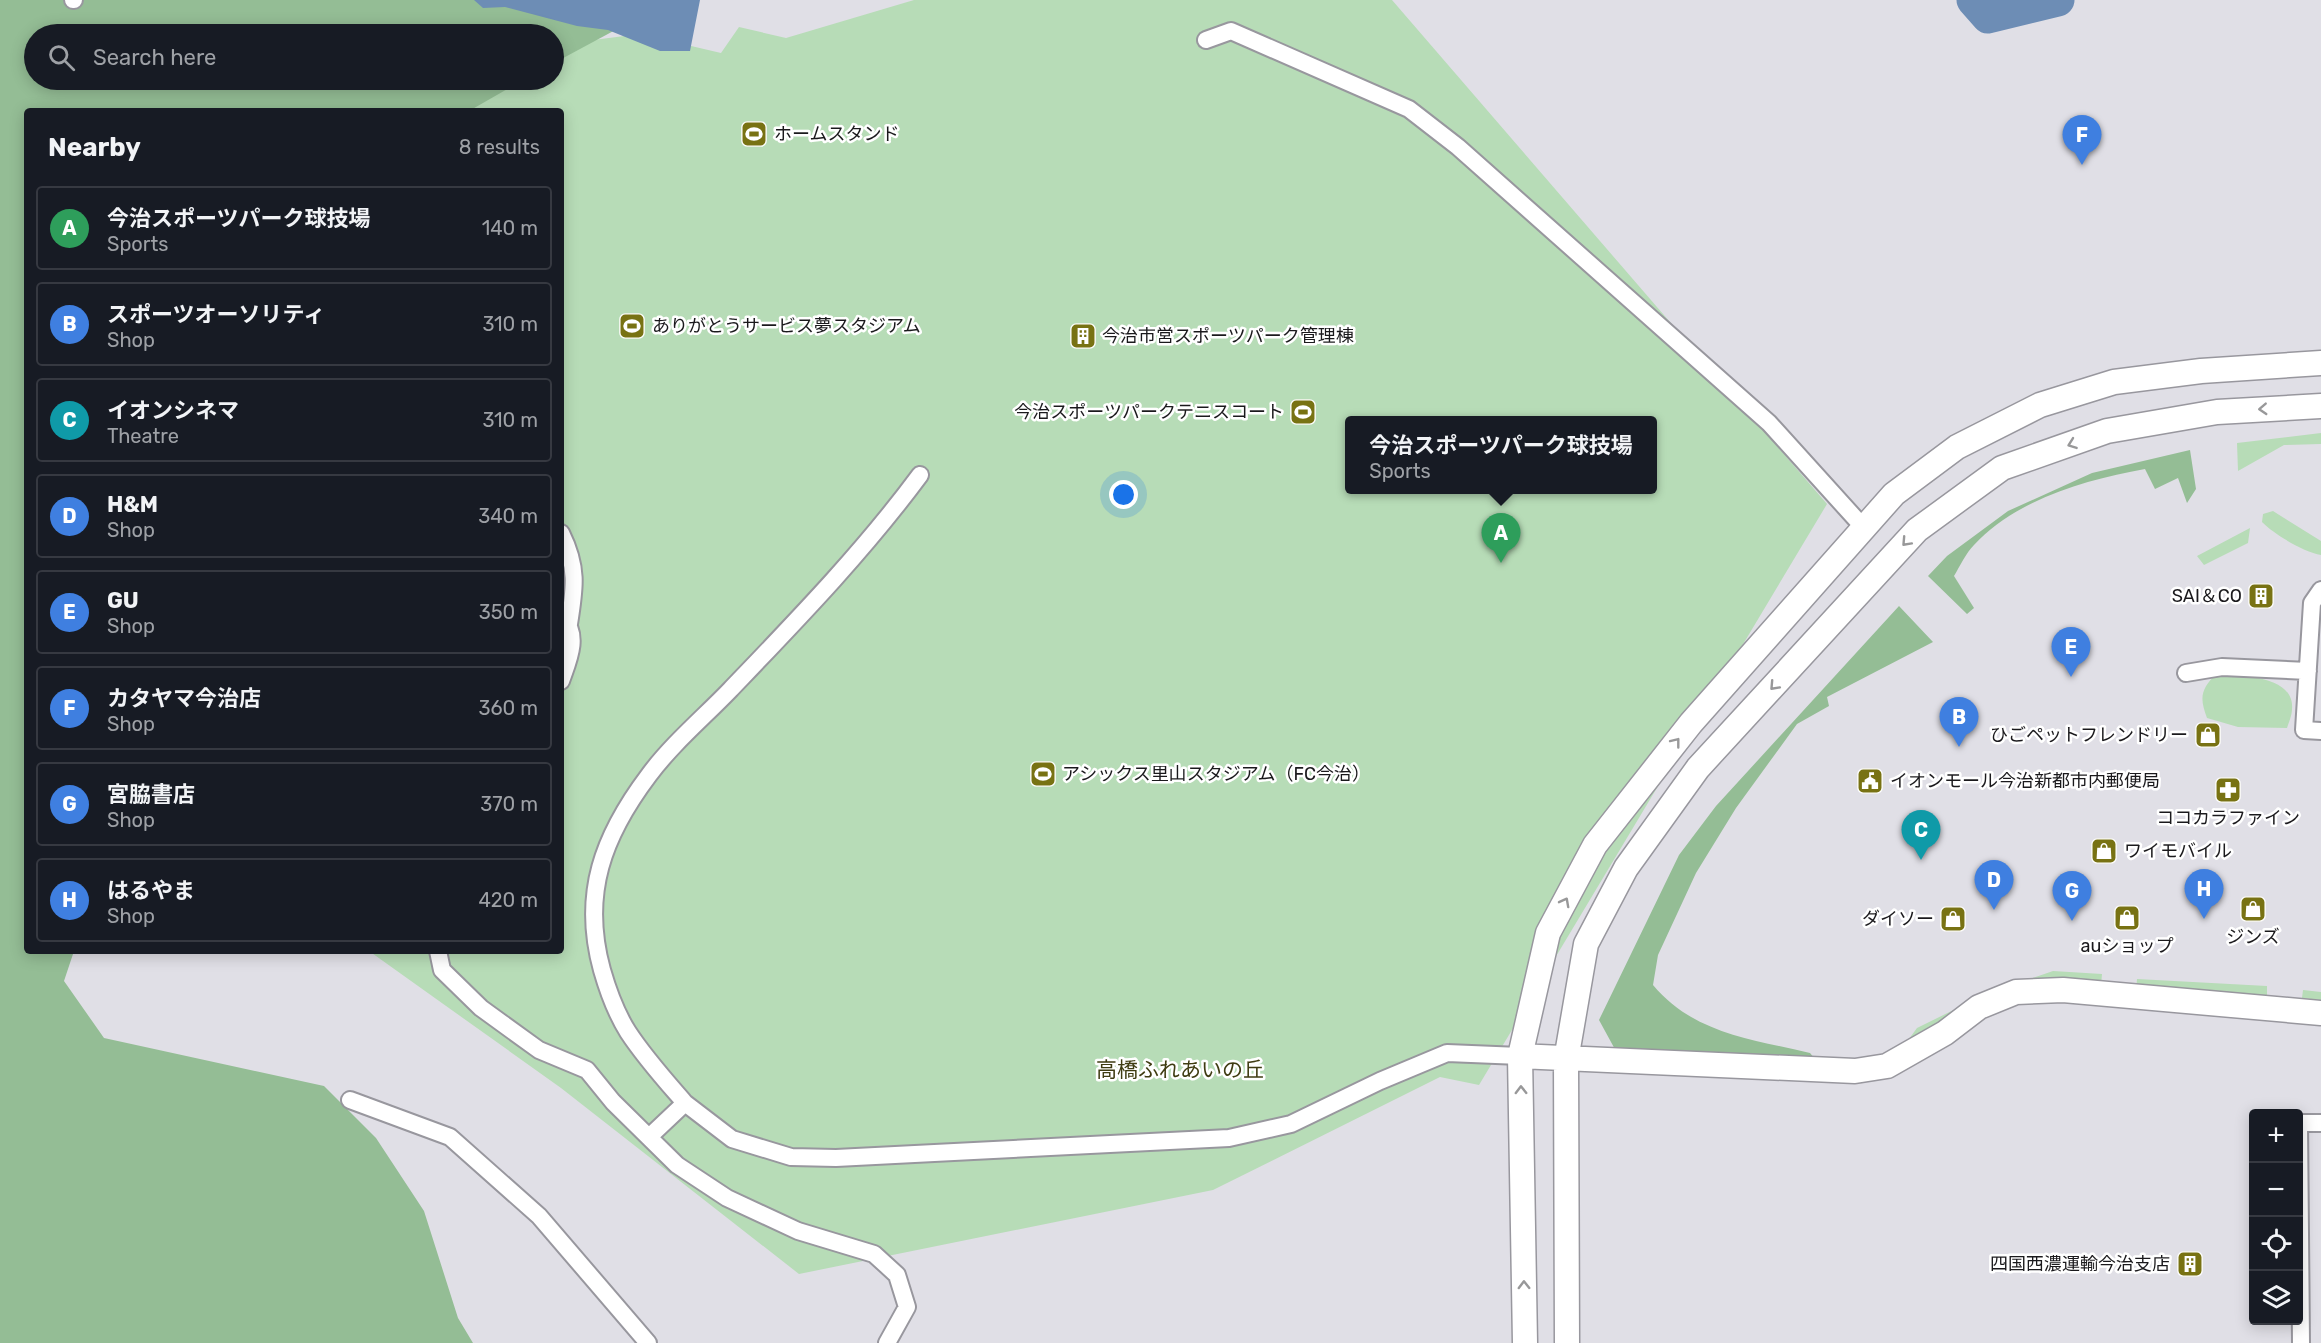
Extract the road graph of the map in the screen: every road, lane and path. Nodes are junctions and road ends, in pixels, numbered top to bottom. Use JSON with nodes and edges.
{"nodes":[{"id":1,"x":1206,"y":40,"type":"dead end"},
{"id":2,"x":2321,"y":363,"type":"edge"},
{"id":3,"x":2321,"y":406,"type":"edge"},
{"id":4,"x":920,"y":476,"type":"dead end"},
{"id":5,"x":1864,"y":528,"type":"junction"},
{"id":6,"x":564,"y":539,"type":"edge"},
{"id":7,"x":2321,"y":590,"type":"edge"},
{"id":8,"x":565,"y":620,"type":"edge"},
{"id":9,"x":2308,"y":671,"type":"junction"},
{"id":10,"x":564,"y":673,"type":"edge"},
{"id":11,"x":2186,"y":673,"type":"dead end"},
{"id":12,"x":2321,"y":731,"type":"edge"},
{"id":13,"x":439,"y":954,"type":"edge"},
{"id":14,"x":2321,"y":1013,"type":"edge"},
{"id":15,"x":1520,"y":1056,"type":"junction"},
{"id":16,"x":1566,"y":1060,"type":"junction"},
{"id":17,"x":350,"y":1100,"type":"dead end"},
{"id":18,"x":686,"y":1103,"type":"junction"},
{"id":19,"x":2321,"y":1123,"type":"edge"},
{"id":20,"x":649,"y":1137,"type":"junction"},
{"id":21,"x":648,"y":1343,"type":"edge"},
{"id":22,"x":887,"y":1343,"type":"edge"},
{"id":23,"x":1525,"y":1343,"type":"edge"},
{"id":24,"x":1567,"y":1343,"type":"edge"},
{"id":25,"x":2301,"y":1343,"type":"edge"}],
"edges":[{"from":1,"to":5,"type":"street"},
{"from":2,"to":5,"type":"street"},
{"from":3,"to":16,"type":"street","one_way":true},
{"from":4,"to":18,"type":"street"},
{"from":15,"to":5,"type":"street","one_way":true},
{"from":6,"to":8,"type":"street"},
{"from":7,"to":9,"type":"street"},
{"from":8,"to":10,"type":"street"},
{"from":9,"to":11,"type":"street"},
{"from":9,"to":12,"type":"street"},
{"from":13,"to":20,"type":"street"},
{"from":14,"to":16,"type":"street"},
{"from":15,"to":16,"type":"street"},
{"from":15,"to":18,"type":"street"},
{"from":23,"to":15,"type":"street","one_way":true},
{"from":16,"to":24,"type":"street"},
{"from":17,"to":21,"type":"street"},
{"from":18,"to":20,"type":"street"},
{"from":19,"to":25,"type":"street"},
{"from":20,"to":22,"type":"street"}]}
